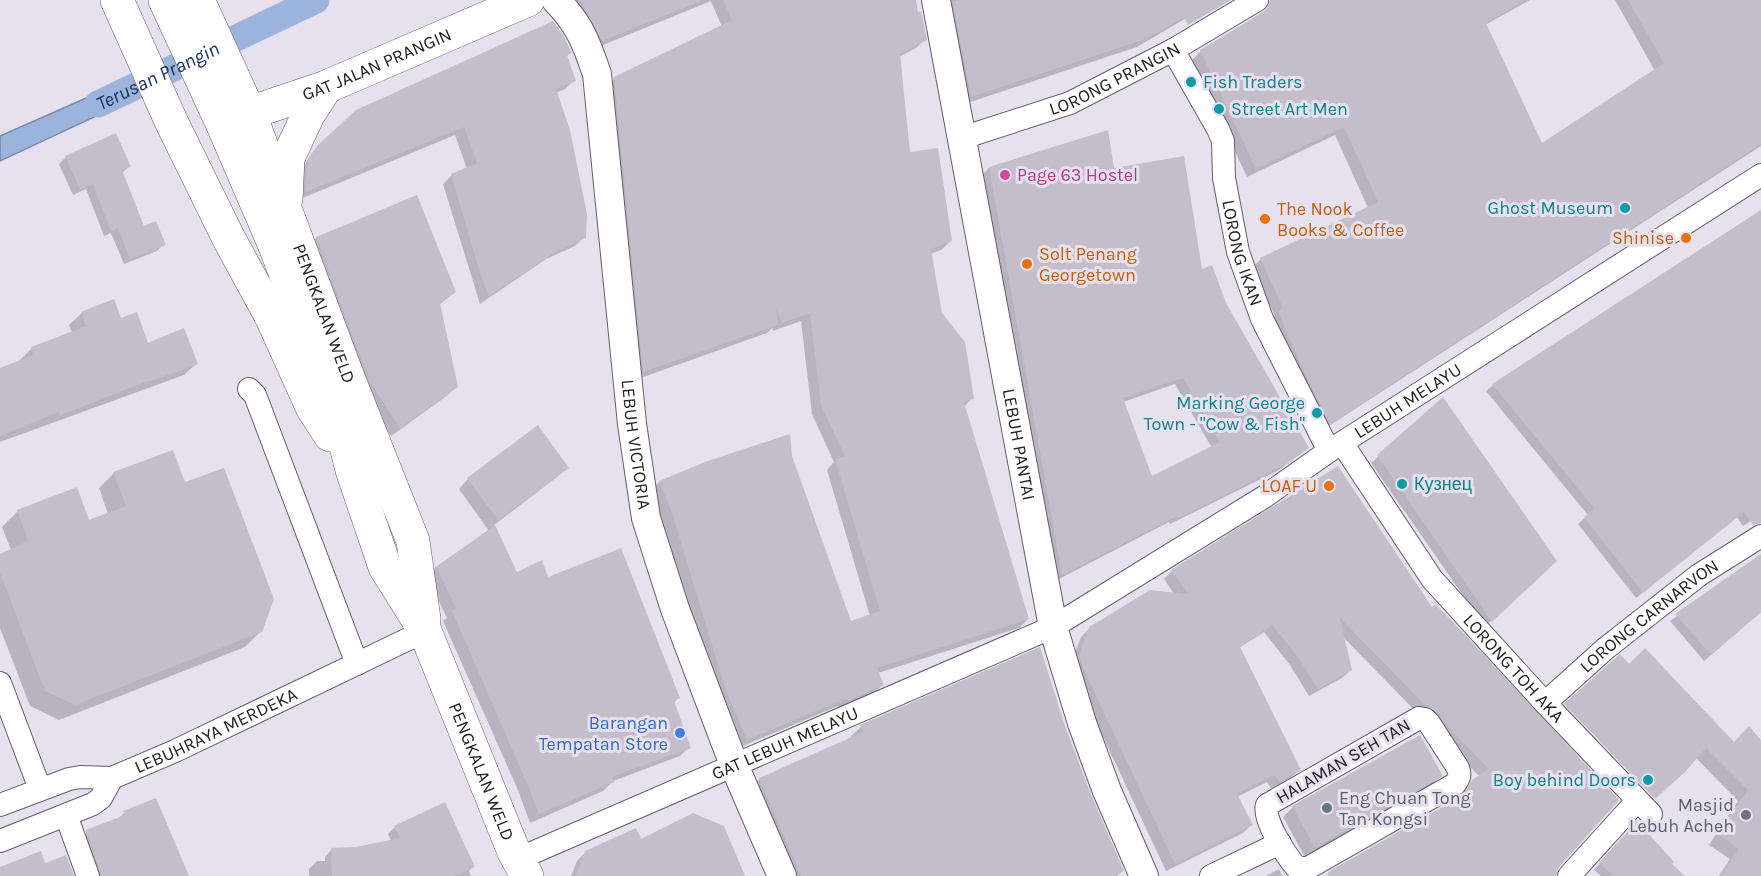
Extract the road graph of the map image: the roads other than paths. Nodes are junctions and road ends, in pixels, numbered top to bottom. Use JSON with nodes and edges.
{"nodes":[{"id":1,"x":117,"y":0,"type":"edge"},
{"id":2,"x":165,"y":0,"type":"edge"},
{"id":3,"x":528,"y":0,"type":"edge"},
{"id":4,"x":556,"y":0,"type":"edge"},
{"id":5,"x":936,"y":0,"type":"edge"},
{"id":6,"x":1257,"y":0,"type":"edge"},
{"id":7,"x":195,"y":18,"type":"edge"},
{"id":8,"x":1173,"y":50,"type":"junction"},
{"id":9,"x":326,"y":87,"type":"junction"},
{"id":10,"x":228,"y":102,"type":"junction"},
{"id":11,"x":962,"y":138,"type":"junction"},
{"id":12,"x":1761,"y":175,"type":"edge"},
{"id":13,"x":286,"y":213,"type":"junction"},
{"id":14,"x":249,"y":389,"type":"dead end"},
{"id":15,"x":1336,"y":447,"type":"junction"},
{"id":16,"x":352,"y":470,"type":"junction"},
{"id":17,"x":1761,"y":536,"type":"edge"},
{"id":18,"x":1053,"y":627,"type":"junction"},
{"id":19,"x":426,"y":631,"type":"junction"},
{"id":20,"x":357,"y":664,"type":"junction"},
{"id":21,"x":0,"y":683,"type":"edge"},
{"id":22,"x":1545,"y":703,"type":"junction"},
{"id":23,"x":734,"y":765,"type":"junction"},
{"id":24,"x":112,"y":778,"type":"junction"},
{"id":25,"x":40,"y":789,"type":"junction"},
{"id":26,"x":0,"y":805,"type":"edge"},
{"id":27,"x":66,"y":815,"type":"junction"},
{"id":28,"x":0,"y":841,"type":"edge"},
{"id":29,"x":1280,"y":843,"type":"junction"},
{"id":30,"x":522,"y":868,"type":"edge"},
{"id":31,"x":88,"y":876,"type":"edge"},
{"id":32,"x":782,"y":876,"type":"edge"},
{"id":33,"x":1144,"y":876,"type":"edge"},
{"id":34,"x":1211,"y":876,"type":"edge"},
{"id":35,"x":1569,"y":876,"type":"edge"}],
"edges":[{"from":1,"to":16,"type":"main road","name":"PENGKALAN WELD"},
{"from":2,"to":7,"type":"main road","name":"PENGKALAN WELD"},
{"from":3,"to":9,"type":"main road","name":"GAT JALAN PRANGIN"},
{"from":4,"to":23,"type":"street","name":"LEBUH VICTORIA"},
{"from":5,"to":11,"type":"street","name":"LEBUH PANTAI"},
{"from":6,"to":8,"type":"street","name":"LORONG PRANGIN"},
{"from":7,"to":10,"type":"main road","name":"PENGKALAN WELD"},
{"from":8,"to":11,"type":"street","name":"LORONG PRANGIN"},
{"from":8,"to":15,"type":"street","name":"LORONG IKAN"},
{"from":9,"to":10,"type":"main road","name":"GAT JALAN PRANGIN"},
{"from":9,"to":13,"type":"main road"},
{"from":10,"to":13,"type":"main road","name":"PENGKALAN WELD"},
{"from":10,"to":16,"type":"main road","name":"PENGKALAN WELD"},
{"from":11,"to":18,"type":"street","name":"LEBUH PANTAI"},
{"from":12,"to":15,"type":"street","name":"LEBUH MELAYU"},
{"from":13,"to":19,"type":"main road","name":"PENGKALAN WELD"},
{"from":14,"to":20,"type":"street"},
{"from":15,"to":18,"type":"street","name":"LEBUH MELAYU"},
{"from":15,"to":22,"type":"street","name":"LORONG TOH AKA"},
{"from":16,"to":19,"type":"main road","name":"PENGKALAN WELD"},
{"from":17,"to":22,"type":"street","name":"LORONG CARNARVON"},
{"from":18,"to":23,"type":"street","name":"GAT LEBUH MELAYU"},
{"from":18,"to":33,"type":"street","name":"LEBUH PANTAI"},
{"from":19,"to":20,"type":"street","name":"LEBUHRAYA MERDEKA"},
{"from":19,"to":30,"type":"main road","name":"PENGKALAN WELD"},
{"from":20,"to":24,"type":"street","name":"LEBUHRAYA MERDEKA"},
{"from":21,"to":25,"type":"street"},
{"from":22,"to":35,"type":"street","name":"LORONG TOH AKA"},
{"from":23,"to":30,"type":"street","name":"GAT LEBUH MELAYU"},
{"from":23,"to":32,"type":"street","name":"LEBUH VICTORIA"},
{"from":24,"to":25,"type":"street","name":"LEBUHRAYA MERDEKA"},
{"from":24,"to":27,"type":"street"},
{"from":25,"to":26,"type":"street","name":"LEBUHRAYA MERDEKA"},
{"from":27,"to":28,"type":"street"},
{"from":27,"to":31,"type":"street"},
{"from":29,"to":29,"type":"street","name":"HALAMAN SEH TAN"},
{"from":29,"to":34,"type":"street"}]}
